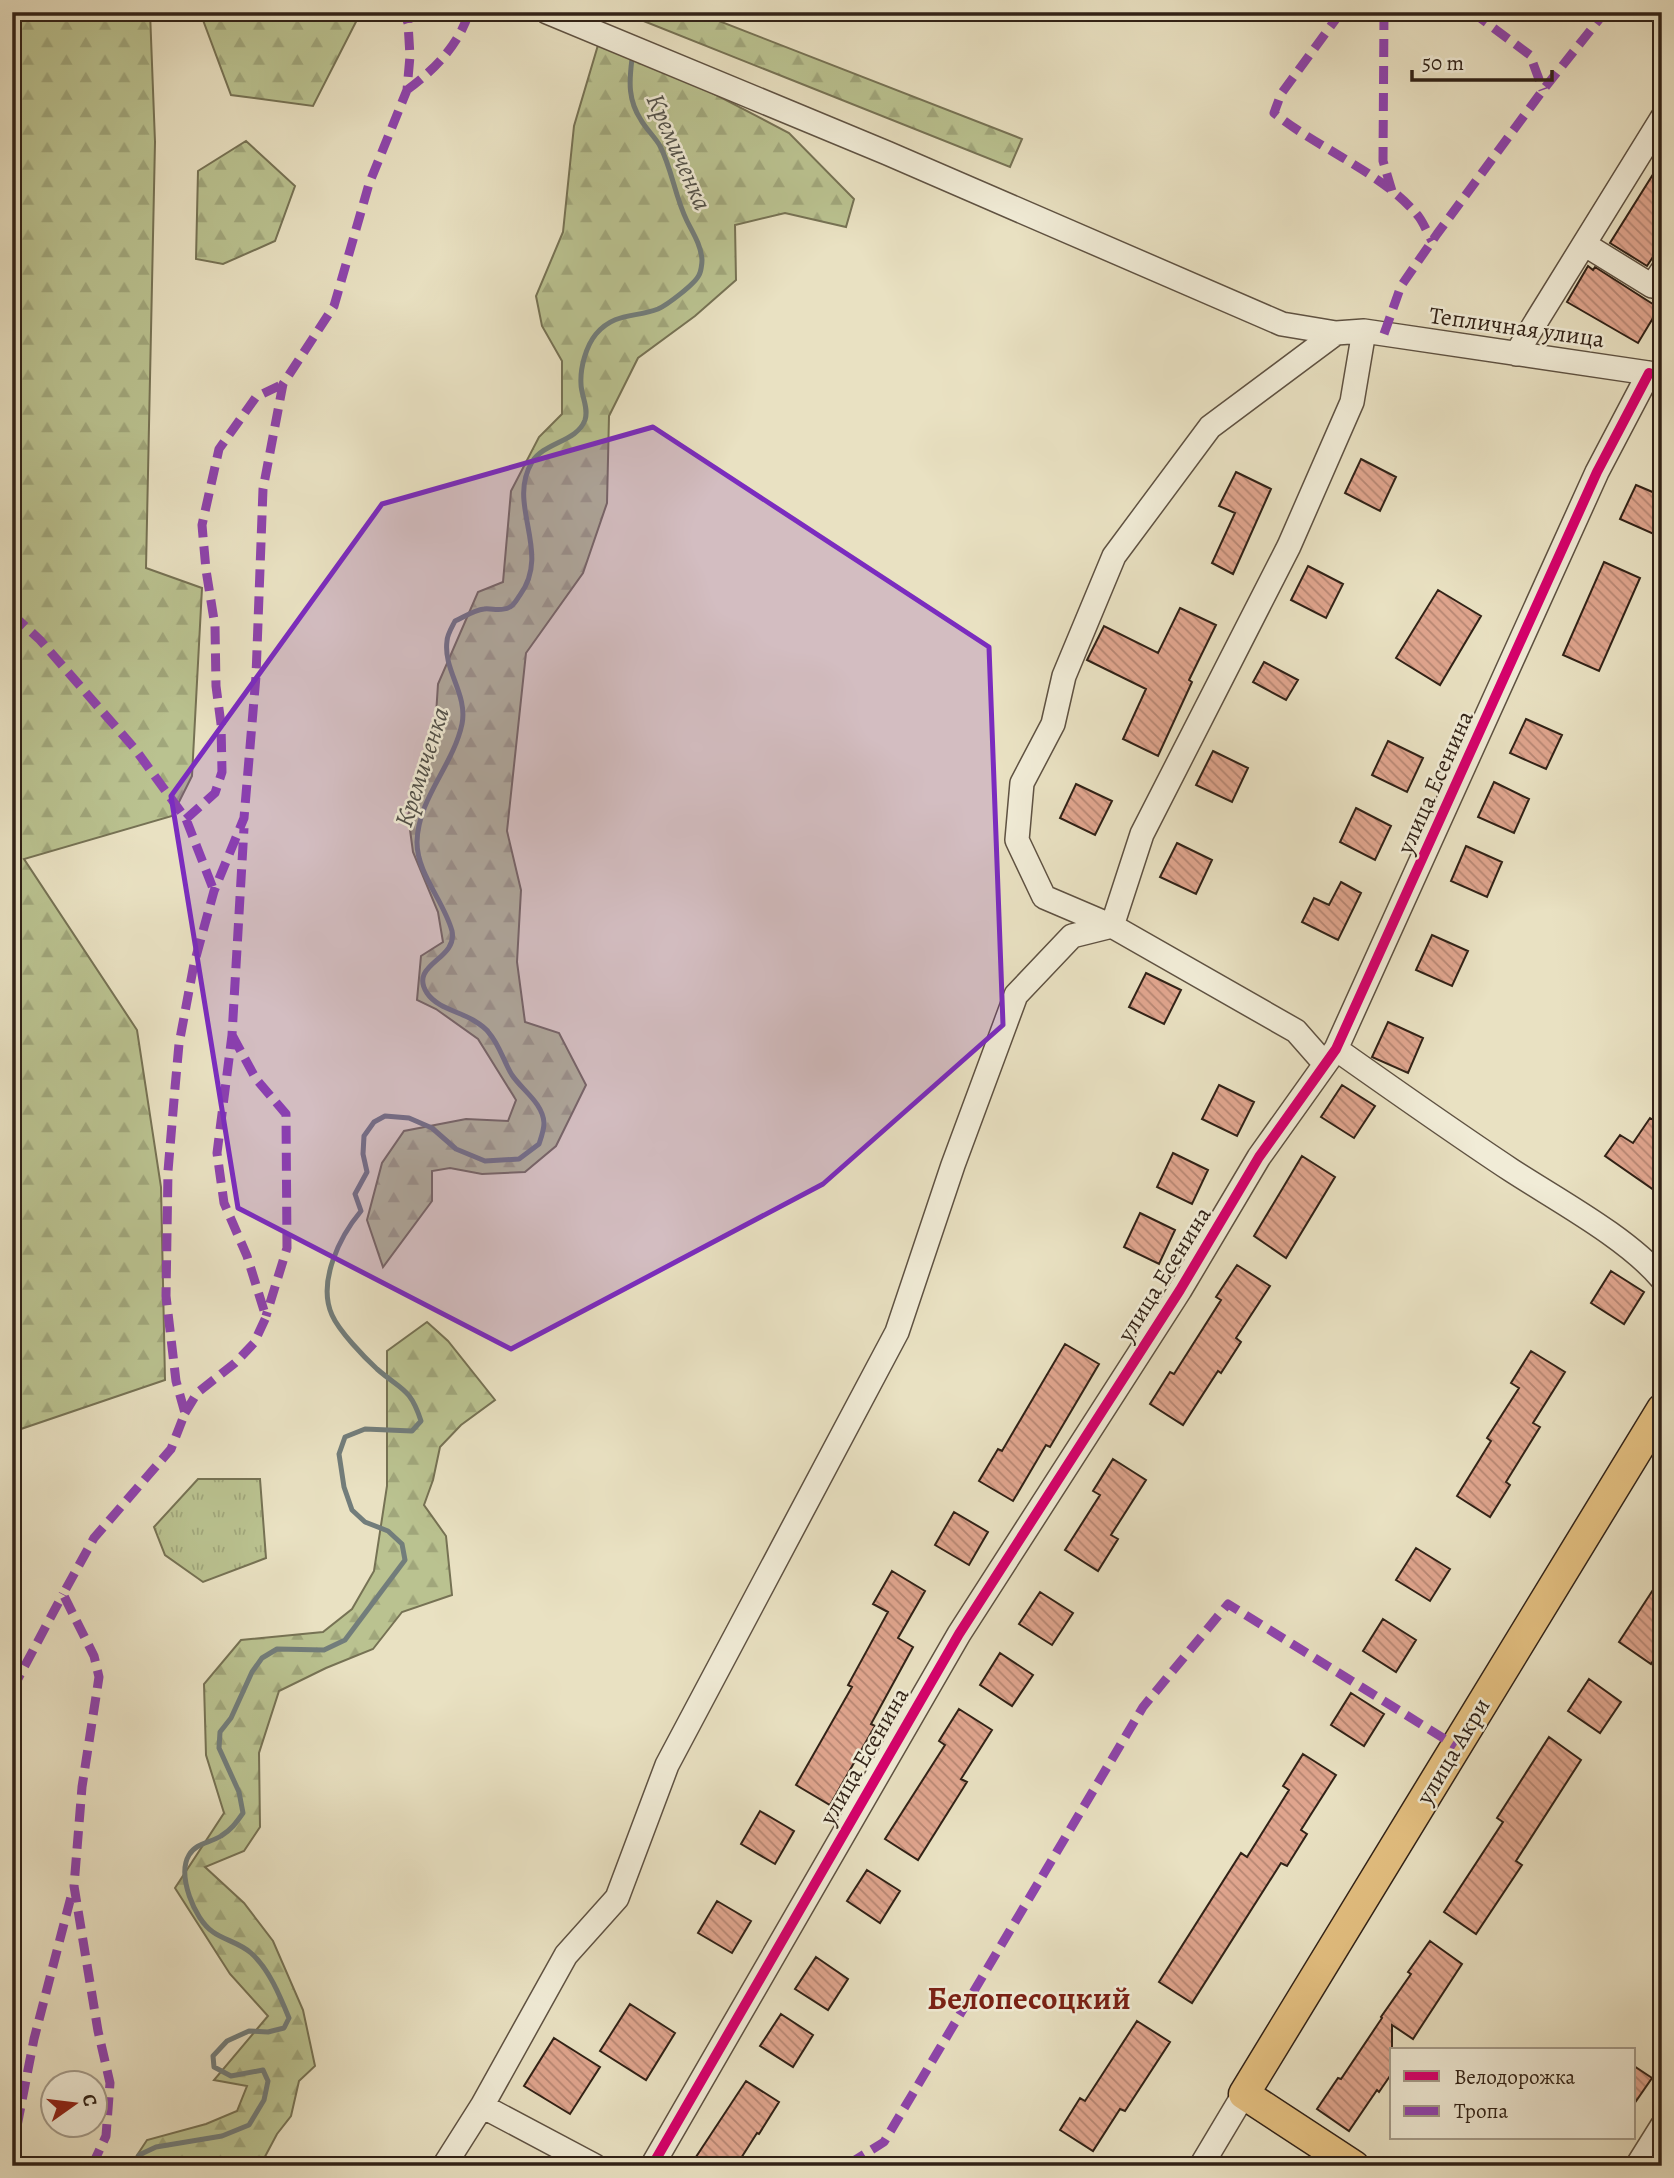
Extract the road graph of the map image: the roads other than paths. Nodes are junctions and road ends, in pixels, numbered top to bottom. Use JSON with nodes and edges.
{"nodes":[{"id":1,"x":547,"y":12,"type":"edge"},
{"id":2,"x":1662,"y":118,"type":"edge"},
{"id":3,"x":1584,"y":244,"type":"junction"},
{"id":4,"x":1662,"y":271,"type":"edge"},
{"id":5,"x":1364,"y":331,"type":"junction"},
{"id":6,"x":1336,"y":333,"type":"junction"},
{"id":7,"x":1516,"y":354,"type":"junction"},
{"id":8,"x":1656,"y":374,"type":"edge"},
{"id":9,"x":1112,"y":926,"type":"junction"},
{"id":10,"x":1331,"y":1057,"type":"junction"},
{"id":11,"x":1662,"y":1279,"type":"edge"},
{"id":12,"x":1662,"y":1409,"type":"edge"},
{"id":13,"x":1244,"y":2094,"type":"junction"},
{"id":14,"x":482,"y":2106,"type":"junction"},
{"id":15,"x":1662,"y":2126,"type":"edge"},
{"id":16,"x":444,"y":2166,"type":"edge"},
{"id":17,"x":594,"y":2166,"type":"edge"},
{"id":18,"x":652,"y":2166,"type":"edge"},
{"id":19,"x":1200,"y":2166,"type":"edge"},
{"id":20,"x":1354,"y":2166,"type":"edge"},
{"id":21,"x":1637,"y":2166,"type":"edge"}],
"edges":[{"from":1,"to":6,"type":"street","name":"Тепличная улица"},
{"from":2,"to":3,"type":"street"},
{"from":3,"to":4,"type":"street"},
{"from":3,"to":7,"type":"street"},
{"from":5,"to":6,"type":"street","name":"Тепличная улица"},
{"from":5,"to":7,"type":"street","name":"Тепличная улица"},
{"from":5,"to":9,"type":"street"},
{"from":6,"to":9,"type":"street"},
{"from":7,"to":8,"type":"street","name":"Тепличная улица"},
{"from":8,"to":10,"type":"street","name":"улица Есенина"},
{"from":9,"to":10,"type":"street"},
{"from":9,"to":14,"type":"street"},
{"from":10,"to":11,"type":"street"},
{"from":10,"to":18,"type":"street","name":"улица Есенина"},
{"from":12,"to":13,"type":"main road","name":"улица Акри"},
{"from":13,"to":19,"type":"street"},
{"from":13,"to":20,"type":"main road"},
{"from":14,"to":16,"type":"street"},
{"from":14,"to":17,"type":"street"},
{"from":15,"to":21,"type":"street"}]}
